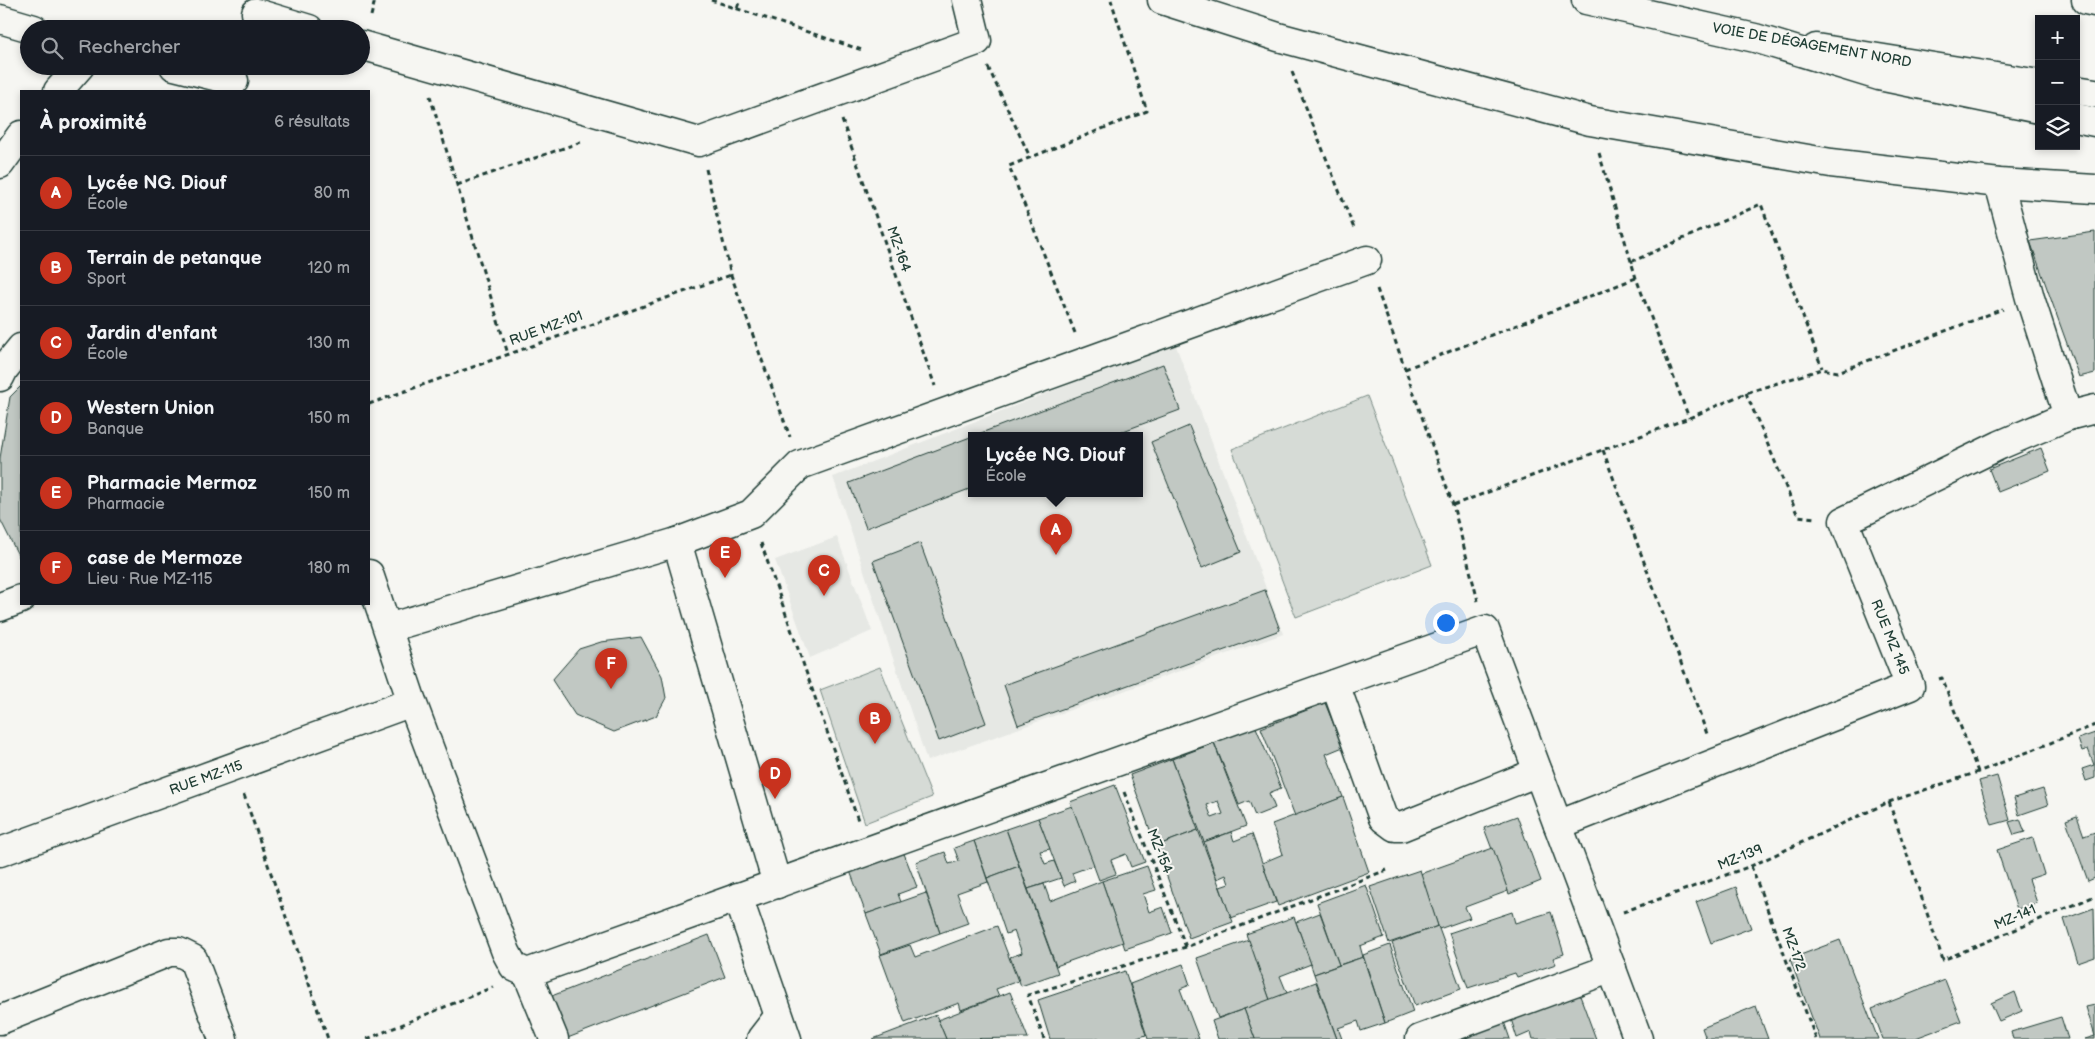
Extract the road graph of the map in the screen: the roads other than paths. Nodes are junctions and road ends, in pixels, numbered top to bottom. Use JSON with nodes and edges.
{"nodes":[{"id":1,"x":967,"y":0,"type":"edge"},
{"id":2,"x":1162,"y":0,"type":"edge"},
{"id":3,"x":1586,"y":0,"type":"edge"},
{"id":4,"x":2086,"y":0,"type":"edge"},
{"id":5,"x":2095,"y":2,"type":"edge"},
{"id":6,"x":256,"y":14,"type":"edge"},
{"id":7,"x":0,"y":19,"type":"edge"},
{"id":8,"x":277,"y":20,"type":"edge"},
{"id":9,"x":20,"y":25,"type":"edge"},
{"id":10,"x":1755,"y":38,"type":"junction"},
{"id":11,"x":370,"y":48,"type":"edge"},
{"id":12,"x":72,"y":75,"type":"edge"},
{"id":13,"x":213,"y":75,"type":"edge"},
{"id":14,"x":235,"y":80,"type":"edge"},
{"id":15,"x":2035,"y":83,"type":"edge"},
{"id":16,"x":59,"y":90,"type":"edge"},
{"id":17,"x":2080,"y":91,"type":"edge"},
{"id":18,"x":2095,"y":93,"type":"edge"},
{"id":19,"x":2035,"y":108,"type":"edge"},
{"id":20,"x":2080,"y":119,"type":"edge"},
{"id":21,"x":2095,"y":122,"type":"edge"},
{"id":22,"x":20,"y":136,"type":"edge"},
{"id":23,"x":0,"y":164,"type":"edge"},
{"id":24,"x":1999,"y":183,"type":"junction"},
{"id":25,"x":2095,"y":189,"type":"edge"},
{"id":26,"x":1367,"y":260,"type":"road end"},
{"id":27,"x":20,"y":349,"type":"edge"},
{"id":28,"x":0,"y":377,"type":"edge"},
{"id":29,"x":2095,"y":409,"type":"edge"},
{"id":30,"x":2068,"y":416,"type":"junction"},
{"id":31,"x":677,"y":542,"type":"junction"},
{"id":32,"x":370,"y":577,"type":"edge"},
{"id":33,"x":20,"y":599,"type":"edge"},
{"id":34,"x":0,"y":607,"type":"edge"},
{"id":35,"x":388,"y":628,"type":"junction"},
{"id":36,"x":1335,"y":684,"type":"junction"},
{"id":37,"x":412,"y":702,"type":"junction"},
{"id":38,"x":1538,"y":772,"type":"junction"},
{"id":39,"x":1558,"y":825,"type":"junction"},
{"id":40,"x":0,"y":852,"type":"edge"},
{"id":41,"x":777,"y":884,"type":"junction"},
{"id":42,"x":738,"y":897,"type":"junction"},
{"id":43,"x":1612,"y":968,"type":"junction"},
{"id":44,"x":527,"y":973,"type":"junction"},
{"id":45,"x":0,"y":1020,"type":"edge"},
{"id":46,"x":782,"y":1028,"type":"edge"},
{"id":47,"x":223,"y":1039,"type":"edge"},
{"id":48,"x":554,"y":1039,"type":"edge"},
{"id":49,"x":761,"y":1039,"type":"edge"},
{"id":50,"x":1420,"y":1039,"type":"edge"},
{"id":51,"x":1638,"y":1039,"type":"edge"}],
"edges":[{"from":1,"to":11,"type":"main road"},
{"from":2,"to":24,"type":"main road"},
{"from":3,"to":10,"type":"main road","name":"VOIE DE DÉGAGEMENT NORD"},
{"from":4,"to":5,"type":"main road"},
{"from":6,"to":8,"type":"main road"},
{"from":7,"to":9,"type":"main road"},
{"from":10,"to":15,"type":"main road","name":"VOIE DE DÉGAGEMENT NORD"},
{"from":10,"to":19,"type":"main road"},
{"from":12,"to":16,"type":"main road"},
{"from":13,"to":14,"type":"main road"},
{"from":17,"to":18,"type":"main road"},
{"from":20,"to":21,"type":"main road"},
{"from":22,"to":23,"type":"main road"},
{"from":24,"to":25,"type":"main road"},
{"from":24,"to":30,"type":"main road"},
{"from":26,"to":31,"type":"main road"},
{"from":27,"to":28,"type":"main road"},
{"from":29,"to":30,"type":"main road"},
{"from":30,"to":39,"type":"main road","name":"RUE MZ 145"},
{"from":31,"to":35,"type":"main road"},
{"from":31,"to":41,"type":"main road"},
{"from":32,"to":35,"type":"main road"},
{"from":33,"to":34,"type":"main road"},
{"from":35,"to":37,"type":"main road"},
{"from":36,"to":38,"type":"main road"},
{"from":36,"to":38,"type":"main road"},
{"from":36,"to":41,"type":"main road"},
{"from":37,"to":40,"type":"main road","name":"RUE MZ-115"},
{"from":37,"to":44,"type":"main road"},
{"from":38,"to":39,"type":"main road"},
{"from":39,"to":43,"type":"main road"},
{"from":41,"to":42,"type":"main road"},
{"from":42,"to":44,"type":"main road"},
{"from":42,"to":46,"type":"main road"},
{"from":43,"to":50,"type":"main road"},
{"from":43,"to":51,"type":"main road"},
{"from":44,"to":48,"type":"main road"},
{"from":45,"to":47,"type":"main road"},
{"from":46,"to":49,"type":"main road"}]}
